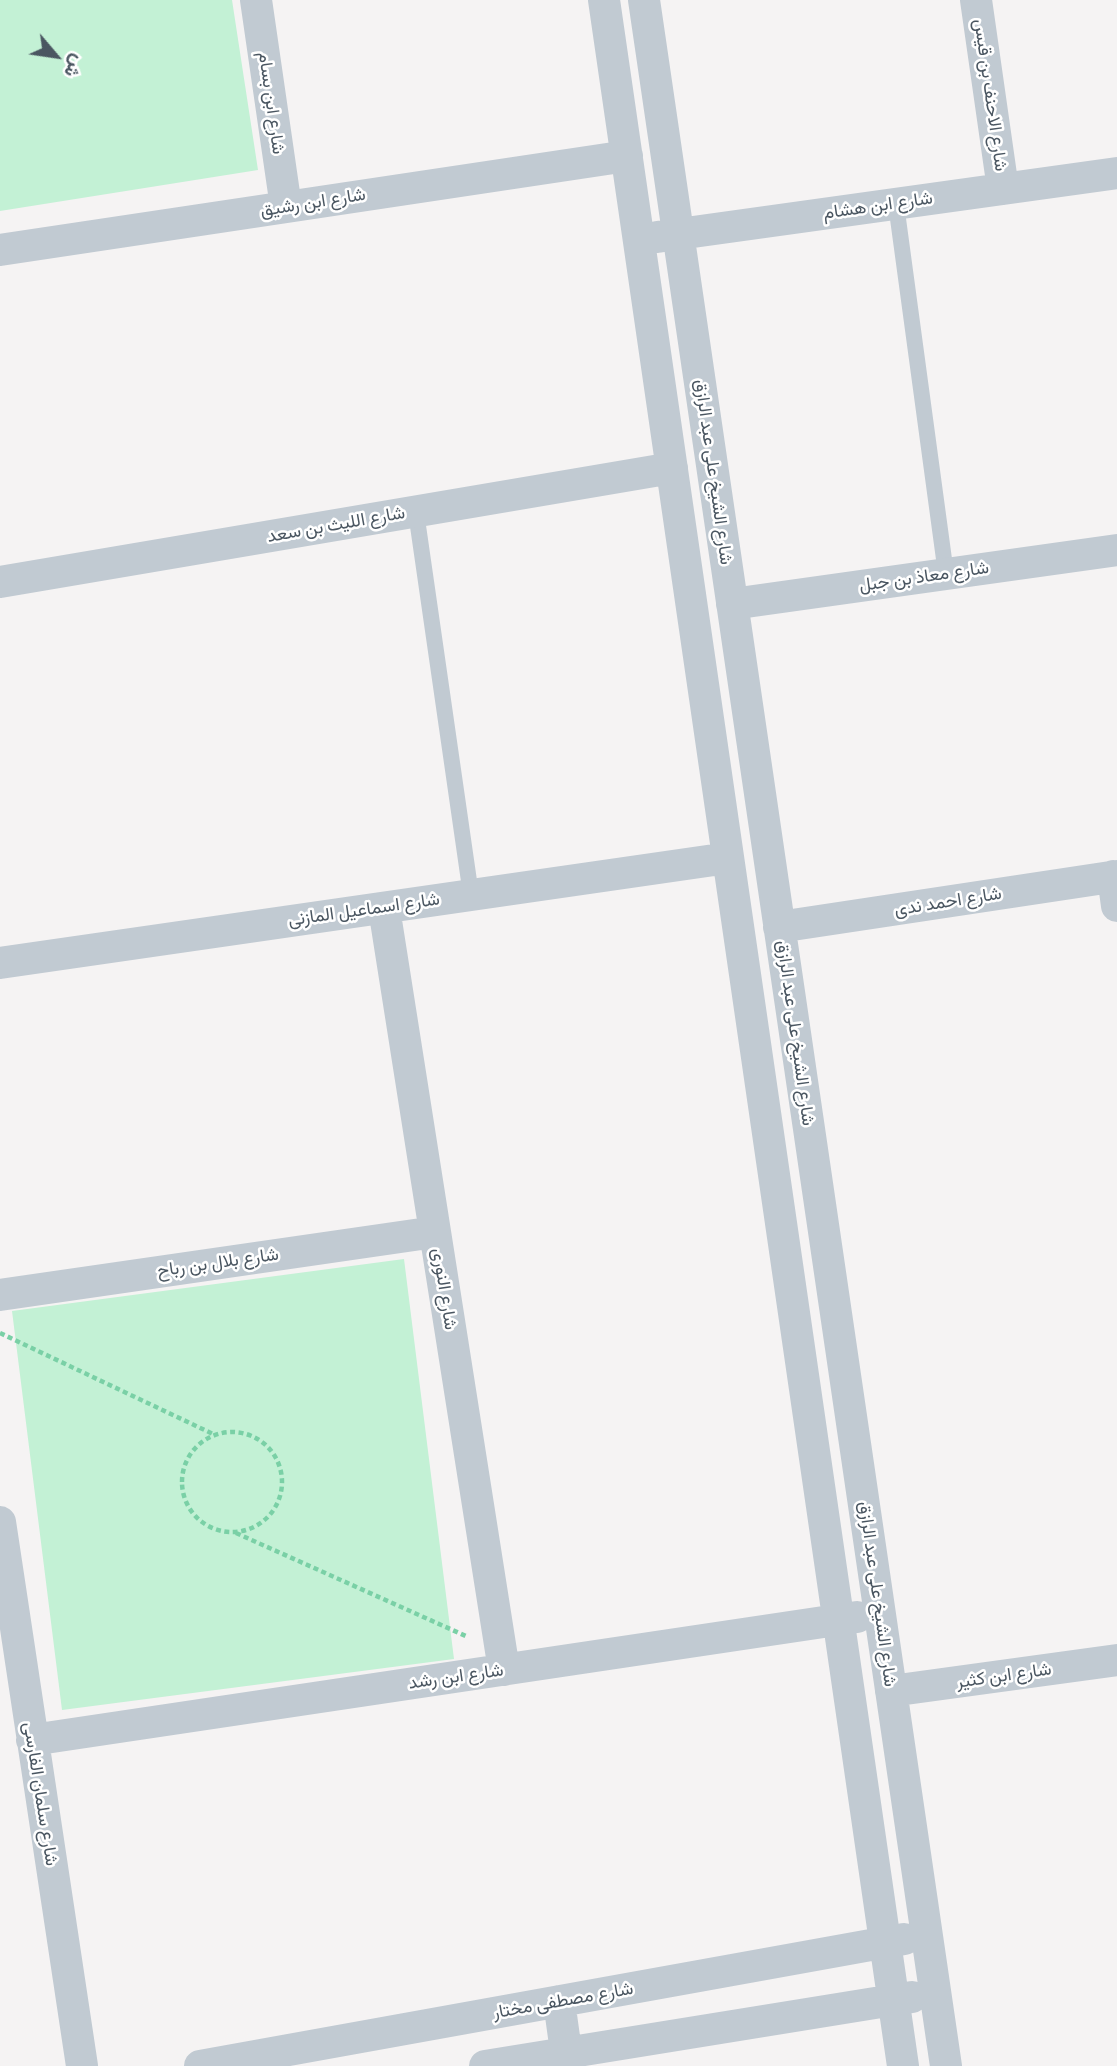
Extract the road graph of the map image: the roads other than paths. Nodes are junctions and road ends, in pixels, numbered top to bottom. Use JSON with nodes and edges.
{"nodes":[{"id":1,"x":256,"y":0,"type":"edge"},
{"id":2,"x":604,"y":0,"type":"edge"},
{"id":3,"x":644,"y":0,"type":"edge"},
{"id":4,"x":976,"y":0,"type":"edge"},
{"id":5,"x":627,"y":156,"type":"junction"},
{"id":6,"x":1117,"y":173,"type":"edge"},
{"id":7,"x":1003,"y":189,"type":"junction"},
{"id":8,"x":896,"y":204,"type":"junction"},
{"id":9,"x":286,"y":207,"type":"junction"},
{"id":10,"x":678,"y":234,"type":"junction"},
{"id":11,"x":639,"y":239,"type":"junction"},
{"id":12,"x":0,"y":250,"type":"edge"},
{"id":13,"x":672,"y":468,"type":"junction"},
{"id":14,"x":416,"y":512,"type":"junction"},
{"id":15,"x":1117,"y":550,"type":"edge"},
{"id":16,"x":946,"y":574,"type":"junction"},
{"id":17,"x":0,"y":582,"type":"edge"},
{"id":18,"x":732,"y":604,"type":"junction"},
{"id":19,"x":728,"y":858,"type":"junction"},
{"id":20,"x":1116,"y":886,"type":"edge"},
{"id":21,"x":471,"y":895,"type":"junction"},
{"id":22,"x":384,"y":908,"type":"junction"},
{"id":23,"x":779,"y":927,"type":"junction"},
{"id":24,"x":0,"y":963,"type":"edge"},
{"id":25,"x":435,"y":1232,"type":"junction"},
{"id":26,"x":0,"y":1295,"type":"edge"},
{"id":27,"x":0,"y":1522,"type":"edge"},
{"id":28,"x":880,"y":1614,"type":"junction"},
{"id":29,"x":838,"y":1620,"type":"junction"},
{"id":30,"x":1117,"y":1660,"type":"edge"},
{"id":31,"x":502,"y":1661,"type":"junction"},
{"id":32,"x":891,"y":1691,"type":"junction"},
{"id":33,"x":32,"y":1740,"type":"junction"},
{"id":34,"x":926,"y":1935,"type":"junction"},
{"id":35,"x":884,"y":1943,"type":"junction"},
{"id":36,"x":935,"y":1994,"type":"junction"},
{"id":37,"x":893,"y":2000,"type":"junction"},
{"id":38,"x":559,"y":2001,"type":"junction"},
{"id":39,"x":521,"y":2008,"type":"junction"},
{"id":40,"x":567,"y":2060,"type":"edge"},
{"id":41,"x":529,"y":2063,"type":"edge"},
{"id":42,"x":82,"y":2066,"type":"edge"},
{"id":43,"x":200,"y":2066,"type":"edge"},
{"id":44,"x":485,"y":2066,"type":"edge"},
{"id":45,"x":903,"y":2066,"type":"edge"},
{"id":46,"x":946,"y":2066,"type":"edge"}],
"edges":[{"from":1,"to":9,"type":"street","name":"شارع ابن بسام"},
{"from":2,"to":5,"type":"street"},
{"from":3,"to":10,"type":"street","name":"شارع الشيخ على عبد الرازق"},
{"from":4,"to":7,"type":"street","name":"شارع الاحنف بن قيس"},
{"from":5,"to":9,"type":"street","name":"شارع ابن رشيق"},
{"from":5,"to":11,"type":"street"},
{"from":6,"to":7,"type":"street","name":"شارع ابن هشام"},
{"from":7,"to":8,"type":"street","name":"شارع ابن هشام"},
{"from":8,"to":10,"type":"street","name":"شارع ابن هشام"},
{"from":8,"to":16,"type":"lane"},
{"from":9,"to":12,"type":"street","name":"شارع ابن رشيق"},
{"from":10,"to":11,"type":"street","name":"شارع ابن هشام"},
{"from":10,"to":18,"type":"street","name":"شارع الشيخ على عبد الرازق"},
{"from":11,"to":13,"type":"street"},
{"from":13,"to":14,"type":"street","name":"شارع الليث بن سعد"},
{"from":13,"to":19,"type":"street"},
{"from":14,"to":17,"type":"street","name":"شارع الليث بن سعد"},
{"from":14,"to":21,"type":"lane"},
{"from":15,"to":16,"type":"street","name":"شارع معاذ بن جبل"},
{"from":16,"to":18,"type":"street","name":"شارع معاذ بن جبل"},
{"from":18,"to":23,"type":"street","name":"شارع الشيخ على عبد الرازق"},
{"from":19,"to":21,"type":"street","name":"شارع اسماعيل المازنى"},
{"from":19,"to":29,"type":"street"},
{"from":20,"to":23,"type":"street","name":"شارع احمد ندى"},
{"from":21,"to":22,"type":"street","name":"شارع اسماعيل المازنى"},
{"from":22,"to":24,"type":"street","name":"شارع اسماعيل المازنى"},
{"from":22,"to":25,"type":"street","name":"شارع النورى"},
{"from":23,"to":28,"type":"street","name":"شارع الشيخ على عبد الرازق"},
{"from":25,"to":26,"type":"street","name":"شارع بلال بن رباح"},
{"from":25,"to":31,"type":"street","name":"شارع النورى"},
{"from":27,"to":33,"type":"street","name":"شارع سلمان الفارسى"},
{"from":28,"to":29,"type":"street","name":"شارع ابن رشد"},
{"from":28,"to":32,"type":"street","name":"شارع الشيخ على عبد الرازق"},
{"from":29,"to":31,"type":"street","name":"شارع ابن رشد"},
{"from":29,"to":35,"type":"street"},
{"from":30,"to":32,"type":"street","name":"شارع ابن كثير"},
{"from":31,"to":33,"type":"street","name":"شارع ابن رشد"},
{"from":32,"to":34,"type":"street","name":"شارع الشيخ على عبد الرازق"},
{"from":33,"to":42,"type":"street","name":"شارع سلمان الفارسى"},
{"from":34,"to":35,"type":"street","name":"شارع مصطفى مختار"},
{"from":34,"to":36,"type":"street","name":"شارع الشيخ على عبد الرازق"},
{"from":35,"to":37,"type":"street"},
{"from":35,"to":38,"type":"street","name":"شارع مصطفى مختار"},
{"from":36,"to":37,"type":"street"},
{"from":36,"to":46,"type":"street","name":"شارع الشيخ على عبد الرازق"},
{"from":37,"to":40,"type":"street"},
{"from":37,"to":45,"type":"street"},
{"from":38,"to":39,"type":"street","name":"شارع مصطفى مختار"},
{"from":38,"to":40,"type":"street"},
{"from":39,"to":41,"type":"street"},
{"from":39,"to":43,"type":"street","name":"شارع مصطفى مختار"},
{"from":40,"to":41,"type":"street"},
{"from":41,"to":44,"type":"street"}]}
